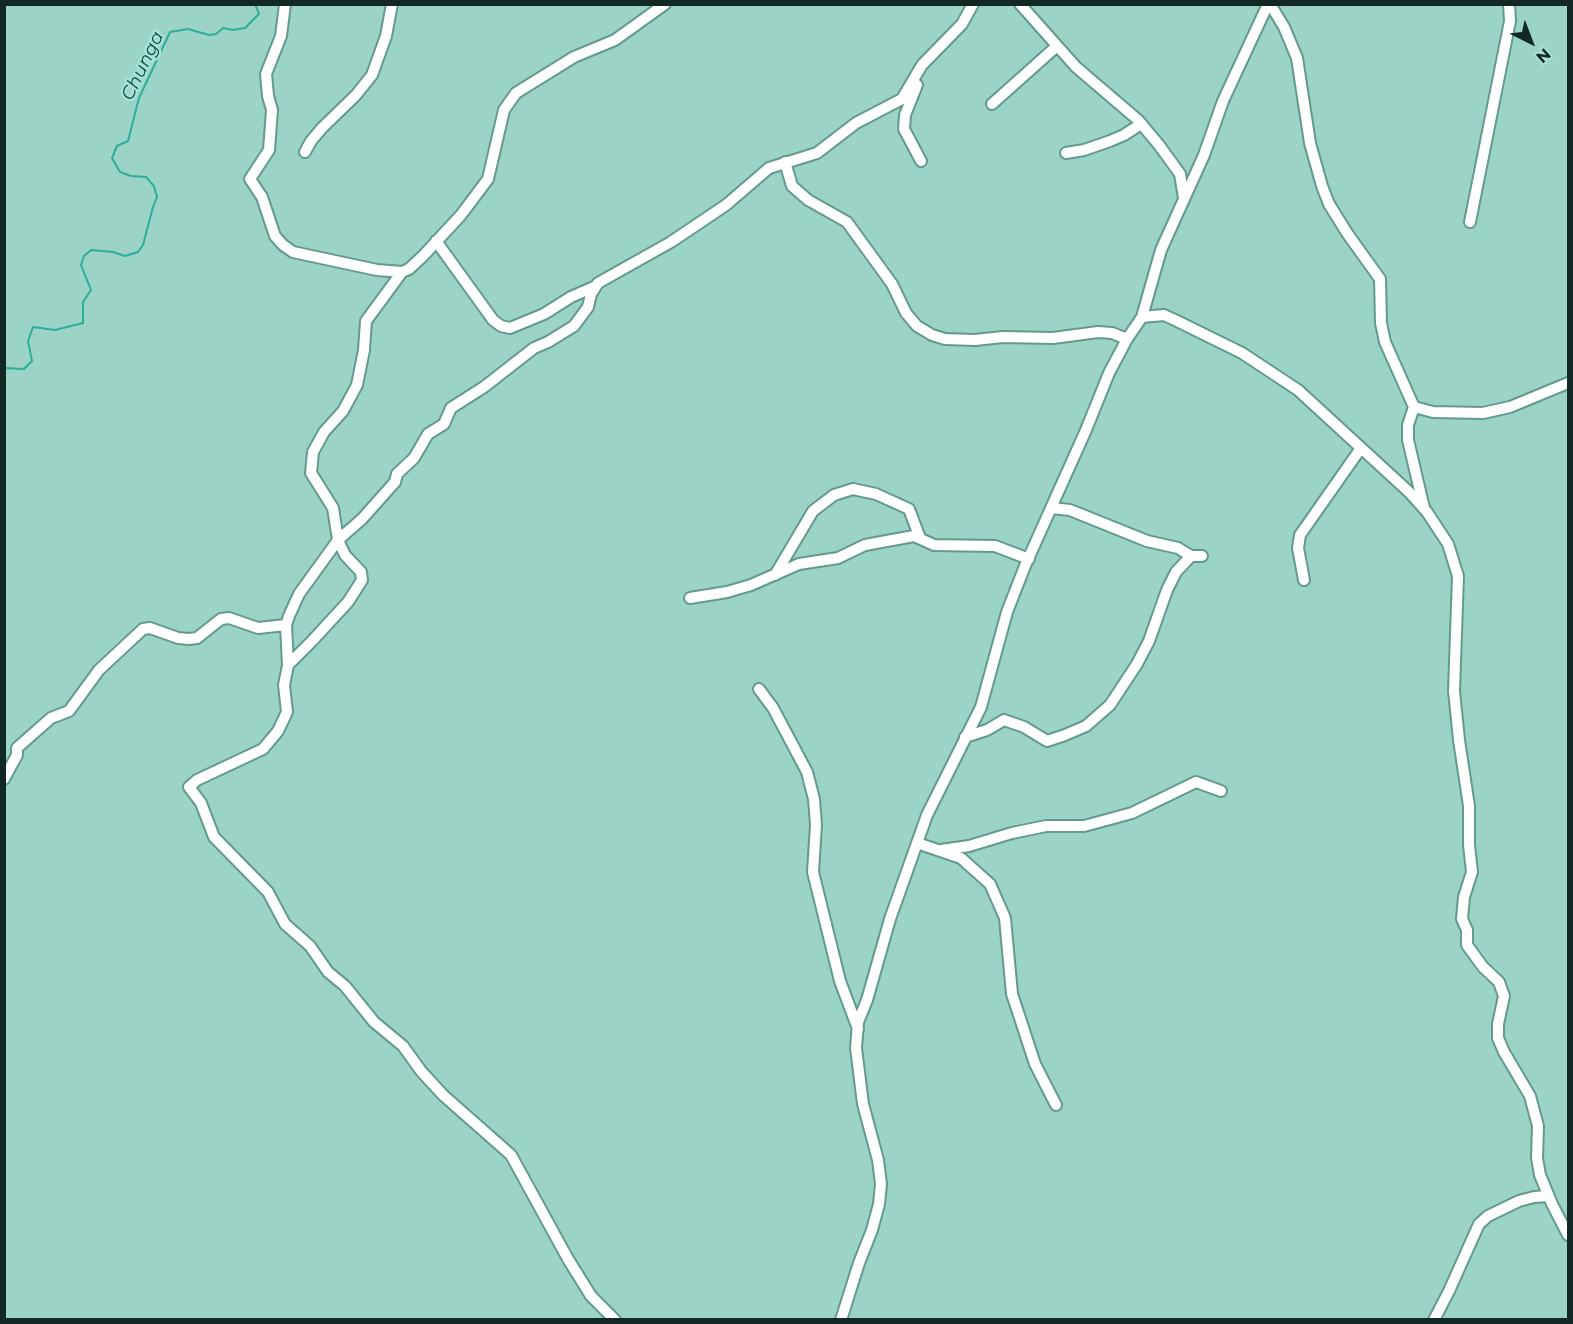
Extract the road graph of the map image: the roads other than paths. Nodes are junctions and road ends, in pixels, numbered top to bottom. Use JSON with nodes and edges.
{"nodes":[{"id":1,"x":285,"y":4,"type":"edge"},
{"id":2,"x":392,"y":4,"type":"edge"},
{"id":3,"x":665,"y":4,"type":"edge"},
{"id":4,"x":974,"y":4,"type":"edge"},
{"id":5,"x":1020,"y":4,"type":"edge"},
{"id":6,"x":1269,"y":4,"type":"edge"},
{"id":7,"x":1509,"y":4,"type":"edge"},
{"id":8,"x":1057,"y":46,"type":"junction"},
{"id":9,"x":922,"y":65,"type":"junction"},
{"id":10,"x":992,"y":104,"type":"dead end"},
{"id":11,"x":1141,"y":124,"type":"junction"},
{"id":12,"x":305,"y":152,"type":"dead end"},
{"id":13,"x":1066,"y":153,"type":"dead end"},
{"id":14,"x":921,"y":161,"type":"dead end"},
{"id":15,"x":785,"y":162,"type":"junction"},
{"id":16,"x":1184,"y":198,"type":"junction"},
{"id":17,"x":1470,"y":222,"type":"dead end"},
{"id":18,"x":436,"y":241,"type":"junction"},
{"id":19,"x":402,"y":272,"type":"junction"},
{"id":20,"x":597,"y":286,"type":"junction"},
{"id":21,"x":1142,"y":317,"type":"junction"},
{"id":22,"x":1126,"y":339,"type":"junction"},
{"id":23,"x":1569,"y":383,"type":"edge"},
{"id":24,"x":1414,"y":407,"type":"junction"},
{"id":25,"x":1361,"y":447,"type":"junction"},
{"id":26,"x":1052,"y":508,"type":"junction"},
{"id":27,"x":1424,"y":509,"type":"junction"},
{"id":28,"x":920,"y":538,"type":"junction"},
{"id":29,"x":338,"y":540,"type":"junction"},
{"id":30,"x":1029,"y":559,"type":"junction"},
{"id":31,"x":775,"y":574,"type":"junction"},
{"id":32,"x":1304,"y":580,"type":"dead end"},
{"id":33,"x":690,"y":598,"type":"dead end"},
{"id":34,"x":286,"y":625,"type":"junction"},
{"id":35,"x":288,"y":665,"type":"junction"},
{"id":36,"x":759,"y":689,"type":"dead end"},
{"id":37,"x":965,"y":737,"type":"junction"},
{"id":38,"x":4,"y":779,"type":"edge"},
{"id":39,"x":1221,"y":791,"type":"dead end"},
{"id":40,"x":917,"y":843,"type":"junction"},
{"id":41,"x":938,"y":850,"type":"junction"},
{"id":42,"x":858,"y":1029,"type":"junction"},
{"id":43,"x":1056,"y":1105,"type":"dead end"},
{"id":44,"x":1548,"y":1196,"type":"junction"},
{"id":45,"x":1569,"y":1235,"type":"edge"},
{"id":46,"x":615,"y":1320,"type":"edge"},
{"id":47,"x":841,"y":1320,"type":"edge"},
{"id":48,"x":1434,"y":1320,"type":"edge"}],
"edges":[{"from":1,"to":19,"type":"street"},
{"from":2,"to":12,"type":"street"},
{"from":3,"to":18,"type":"street"},
{"from":4,"to":9,"type":"street"},
{"from":5,"to":8,"type":"street"},
{"from":6,"to":16,"type":"street"},
{"from":6,"to":24,"type":"street"},
{"from":7,"to":17,"type":"street"},
{"from":8,"to":10,"type":"street"},
{"from":8,"to":11,"type":"street"},
{"from":9,"to":14,"type":"street"},
{"from":9,"to":15,"type":"street"},
{"from":11,"to":13,"type":"street"},
{"from":11,"to":16,"type":"street"},
{"from":15,"to":20,"type":"street"},
{"from":15,"to":22,"type":"street"},
{"from":16,"to":21,"type":"street"},
{"from":18,"to":19,"type":"street"},
{"from":18,"to":20,"type":"street"},
{"from":19,"to":29,"type":"street"},
{"from":20,"to":29,"type":"street"},
{"from":21,"to":22,"type":"street"},
{"from":21,"to":25,"type":"street"},
{"from":22,"to":26,"type":"street"},
{"from":23,"to":24,"type":"street"},
{"from":24,"to":27,"type":"street"},
{"from":25,"to":27,"type":"street"},
{"from":25,"to":32,"type":"street"},
{"from":26,"to":30,"type":"street"},
{"from":26,"to":37,"type":"street"},
{"from":27,"to":44,"type":"street"},
{"from":28,"to":30,"type":"street"},
{"from":28,"to":31,"type":"street"},
{"from":28,"to":31,"type":"street"},
{"from":29,"to":34,"type":"street"},
{"from":29,"to":35,"type":"street"},
{"from":30,"to":37,"type":"street"},
{"from":31,"to":33,"type":"street"},
{"from":34,"to":35,"type":"street"},
{"from":34,"to":38,"type":"street"},
{"from":35,"to":46,"type":"street"},
{"from":36,"to":42,"type":"street"},
{"from":37,"to":40,"type":"street"},
{"from":39,"to":41,"type":"street"},
{"from":40,"to":41,"type":"street"},
{"from":40,"to":42,"type":"street"},
{"from":41,"to":43,"type":"street"},
{"from":42,"to":47,"type":"street"},
{"from":44,"to":45,"type":"street"},
{"from":44,"to":48,"type":"street"}]}
